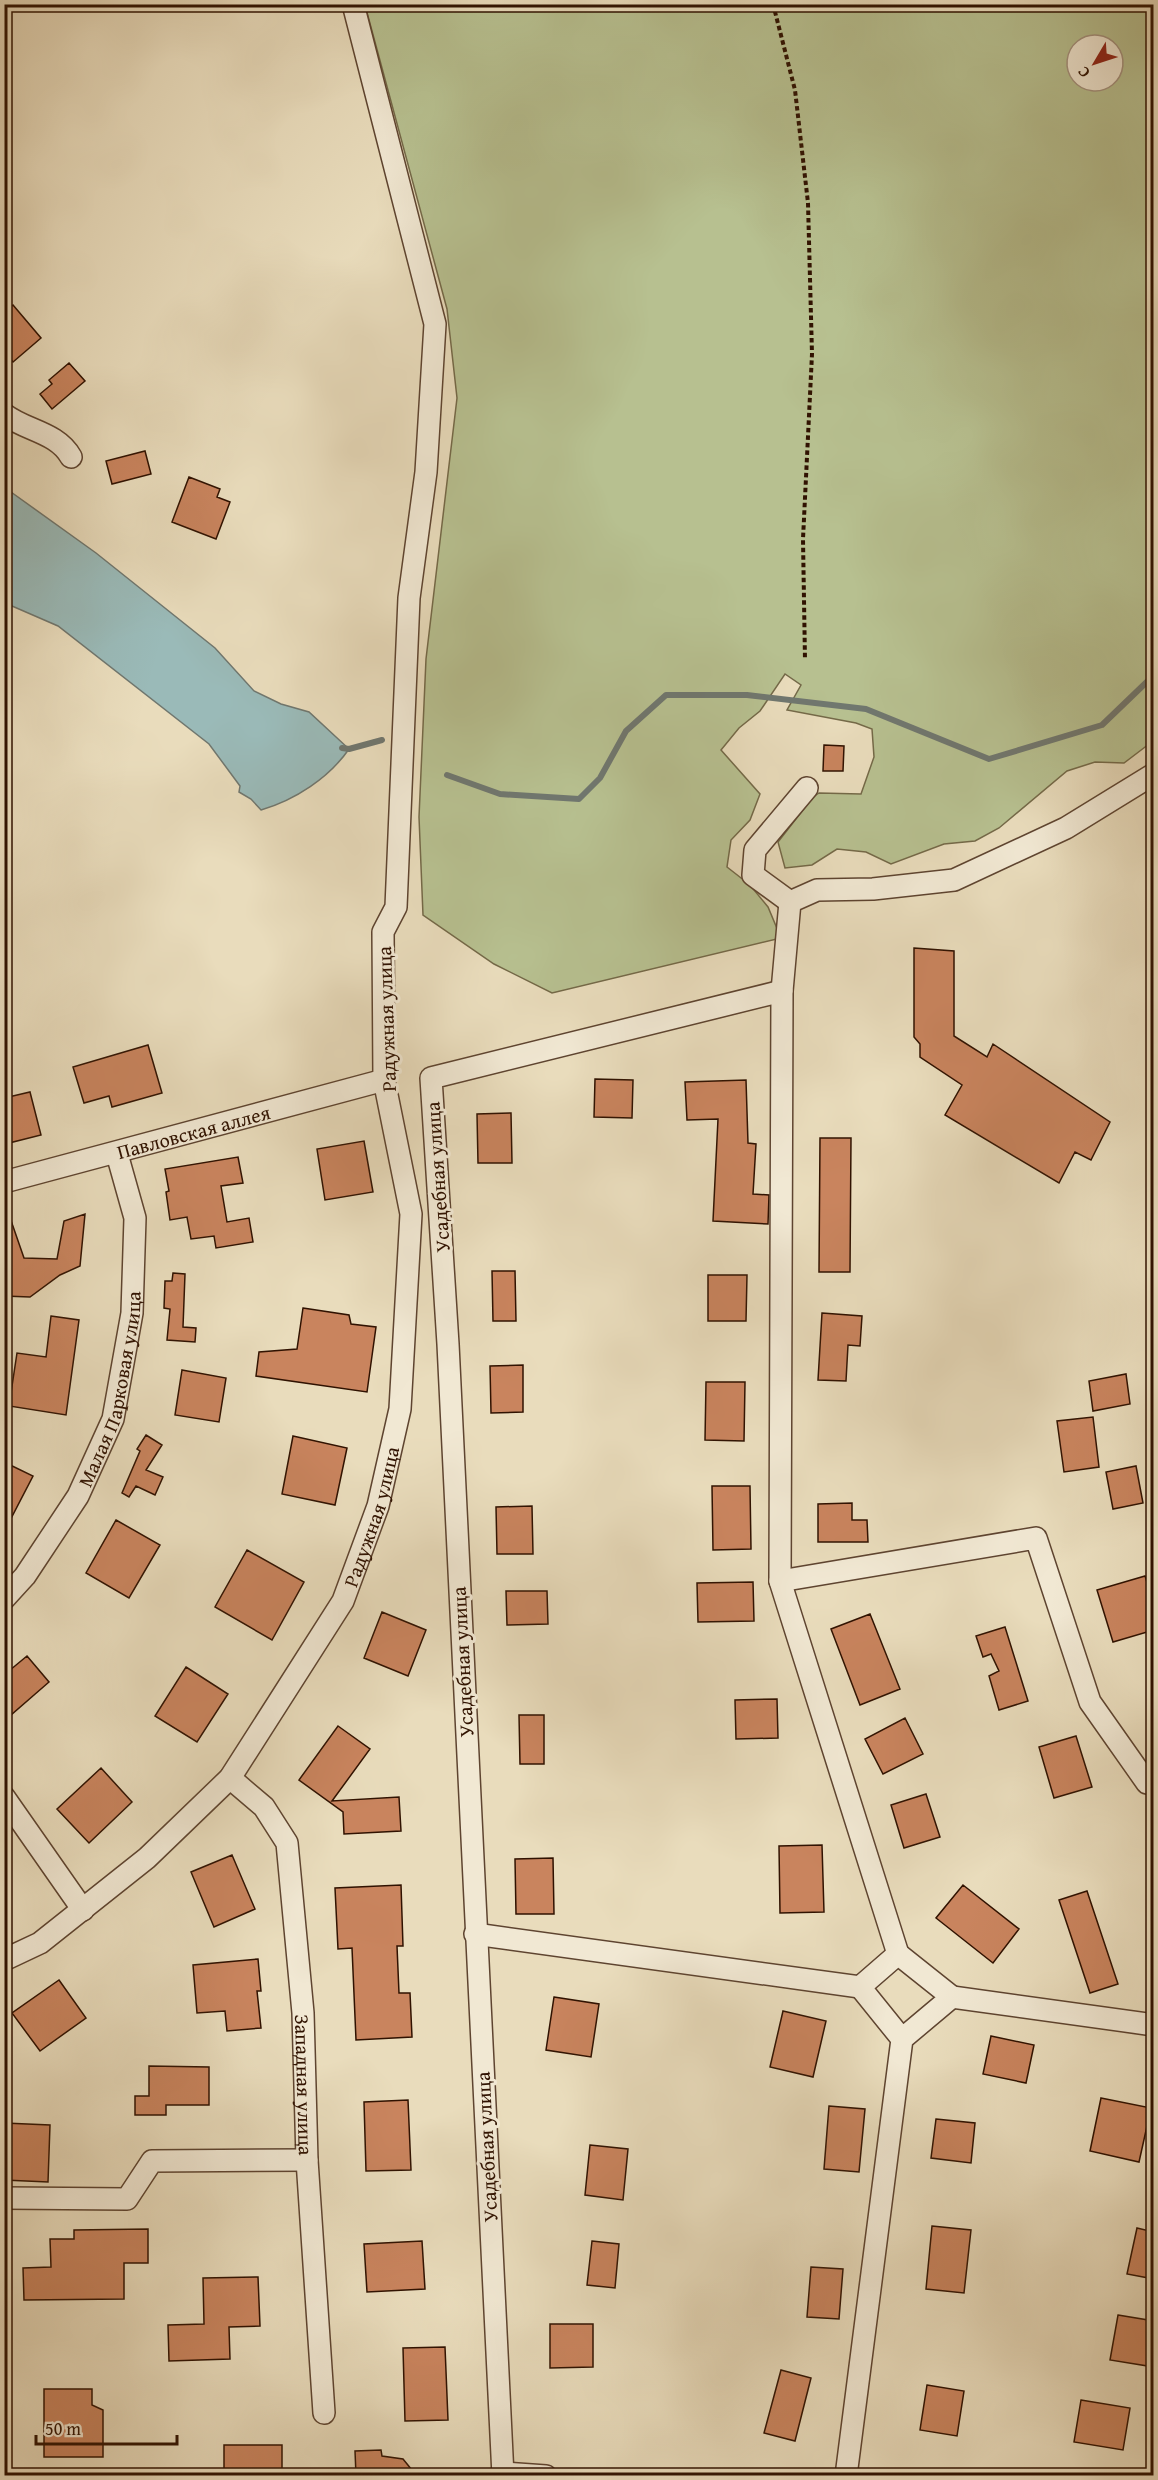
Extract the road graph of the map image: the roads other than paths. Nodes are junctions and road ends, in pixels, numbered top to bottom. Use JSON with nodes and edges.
{"nodes":[{"id":1,"x":352,"y":4,"type":"edge"},
{"id":2,"x":4,"y":414,"type":"edge"},
{"id":3,"x":71,"y":457,"type":"dead end"},
{"id":4,"x":1154,"y":774,"type":"edge"},
{"id":5,"x":807,"y":788,"type":"dead end"},
{"id":6,"x":790,"y":902,"type":"junction"},
{"id":7,"x":782,"y":991,"type":"junction"},
{"id":8,"x":384,"y":1080,"type":"junction"},
{"id":9,"x":117,"y":1154,"type":"junction"},
{"id":10,"x":4,"y":1182,"type":"edge"},
{"id":11,"x":780,"y":1581,"type":"junction"},
{"id":12,"x":4,"y":1599,"type":"edge"},
{"id":13,"x":230,"y":1778,"type":"junction"},
{"id":14,"x":1147,"y":1783,"type":"dead end"},
{"id":15,"x":4,"y":1797,"type":"edge"},
{"id":16,"x":83,"y":1910,"type":"junction"},
{"id":17,"x":475,"y":1934,"type":"junction"},
{"id":18,"x":898,"y":1954,"type":"junction"},
{"id":19,"x":4,"y":1960,"type":"edge"},
{"id":20,"x":860,"y":1987,"type":"junction"},
{"id":21,"x":952,"y":1997,"type":"junction"},
{"id":22,"x":1154,"y":2025,"type":"edge"},
{"id":23,"x":902,"y":2039,"type":"junction"},
{"id":24,"x":307,"y":2160,"type":"junction"},
{"id":25,"x":4,"y":2198,"type":"edge"},
{"id":26,"x":324,"y":2413,"type":"dead end"},
{"id":27,"x":503,"y":2474,"type":"edge"},
{"id":28,"x":546,"y":2475,"type":"edge"},
{"id":29,"x":846,"y":2475,"type":"edge"}],
"edges":[{"from":1,"to":8,"type":"street","name":"Радужная улица"},
{"from":2,"to":3,"type":"street"},
{"from":4,"to":6,"type":"street"},
{"from":5,"to":6,"type":"street"},
{"from":6,"to":7,"type":"street"},
{"from":7,"to":11,"type":"street"},
{"from":7,"to":17,"type":"street","name":"Усадебная улица"},
{"from":8,"to":9,"type":"street","name":"Павловская аллея"},
{"from":8,"to":13,"type":"street","name":"Радужная улица"},
{"from":9,"to":10,"type":"street","name":"Павловская аллея"},
{"from":9,"to":12,"type":"street","name":"Малая Парковая улица"},
{"from":11,"to":14,"type":"street"},
{"from":11,"to":18,"type":"street"},
{"from":13,"to":16,"type":"street","name":"Радужная улица"},
{"from":13,"to":24,"type":"street","name":"Западная улица"},
{"from":15,"to":16,"type":"street"},
{"from":16,"to":19,"type":"street","name":"Радужная улица"},
{"from":17,"to":20,"type":"street"},
{"from":17,"to":27,"type":"street","name":"Усадебная улица"},
{"from":18,"to":20,"type":"street"},
{"from":18,"to":21,"type":"street"},
{"from":20,"to":23,"type":"street"},
{"from":21,"to":22,"type":"street"},
{"from":21,"to":23,"type":"street"},
{"from":23,"to":29,"type":"street"},
{"from":24,"to":25,"type":"street"},
{"from":24,"to":26,"type":"street","name":"Западная улица"},
{"from":27,"to":28,"type":"street"}]}
